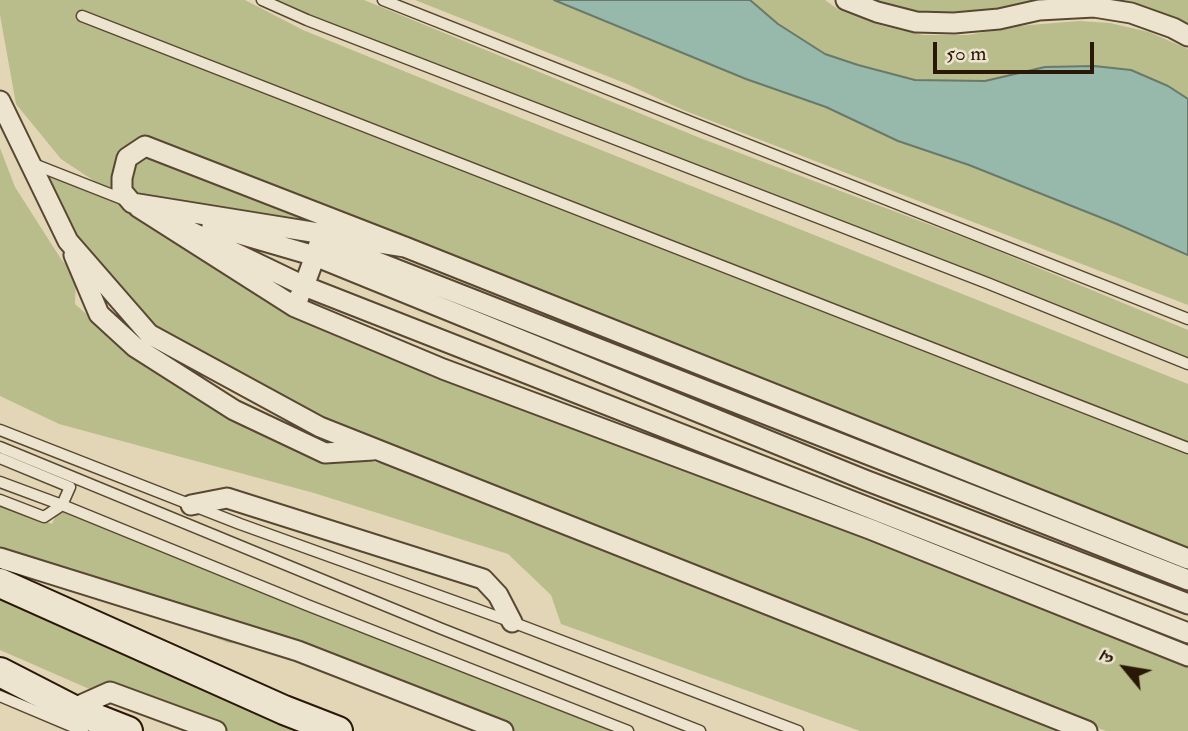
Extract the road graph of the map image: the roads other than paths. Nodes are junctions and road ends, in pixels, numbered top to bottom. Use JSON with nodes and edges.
{"nodes":[{"id":1,"x":262,"y":0,"type":"edge"},
{"id":2,"x":383,"y":0,"type":"edge"},
{"id":3,"x":846,"y":0,"type":"edge"},
{"id":4,"x":82,"y":16,"type":"dead end"},
{"id":5,"x":1188,"y":36,"type":"edge"},
{"id":6,"x":0,"y":101,"type":"edge"},
{"id":7,"x":30,"y":163,"type":"junction"},
{"id":8,"x":132,"y":203,"type":"junction"},
{"id":9,"x":405,"y":247,"type":"junction"},
{"id":10,"x":318,"y":248,"type":"junction"},
{"id":11,"x":303,"y":286,"type":"junction"},
{"id":12,"x":295,"y":307,"type":"junction"},
{"id":13,"x":1188,"y":319,"type":"edge"},
{"id":14,"x":1188,"y":364,"type":"edge"},
{"id":15,"x":0,"y":430,"type":"edge"},
{"id":16,"x":0,"y":447,"type":"edge"},
{"id":17,"x":1188,"y":448,"type":"edge"},
{"id":18,"x":0,"y":458,"type":"edge"},
{"id":19,"x":0,"y":482,"type":"edge"},
{"id":20,"x":0,"y":500,"type":"edge"},
{"id":21,"x":62,"y":505,"type":"junction"},
{"id":22,"x":191,"y":505,"type":"junction"},
{"id":23,"x":0,"y":558,"type":"edge"},
{"id":24,"x":1188,"y":559,"type":"edge"},
{"id":25,"x":1188,"y":580,"type":"edge"},
{"id":26,"x":0,"y":583,"type":"edge"},
{"id":27,"x":1188,"y":604,"type":"edge"},
{"id":28,"x":512,"y":622,"type":"junction"},
{"id":29,"x":1188,"y":633,"type":"edge"},
{"id":30,"x":1188,"y":656,"type":"edge"},
{"id":31,"x":0,"y":671,"type":"edge"},
{"id":32,"x":0,"y":696,"type":"edge"},
{"id":33,"x":78,"y":720,"type":"edge"},
{"id":34,"x":128,"y":731,"type":"edge"},
{"id":35,"x":216,"y":731,"type":"edge"},
{"id":36,"x":338,"y":731,"type":"edge"},
{"id":37,"x":503,"y":731,"type":"edge"},
{"id":38,"x":628,"y":731,"type":"edge"},
{"id":39,"x":699,"y":731,"type":"edge"},
{"id":40,"x":798,"y":731,"type":"edge"},
{"id":41,"x":1087,"y":731,"type":"edge"}],
"edges":[{"from":1,"to":14,"type":"lane"},
{"from":2,"to":13,"type":"lane"},
{"from":3,"to":5,"type":"street"},
{"from":4,"to":17,"type":"lane"},
{"from":6,"to":7,"type":"street"},
{"from":7,"to":8,"type":"lane"},
{"from":7,"to":41,"type":"street"},
{"from":8,"to":9,"type":"street"},
{"from":8,"to":9,"type":"street"},
{"from":8,"to":10,"type":"street"},
{"from":8,"to":11,"type":"street"},
{"from":8,"to":12,"type":"street"},
{"from":9,"to":24,"type":"street"},
{"from":10,"to":11,"type":"street"},
{"from":10,"to":25,"type":"street"},
{"from":10,"to":27,"type":"street"},
{"from":11,"to":12,"type":"street"},
{"from":11,"to":29,"type":"street"},
{"from":12,"to":30,"type":"street"},
{"from":15,"to":22,"type":"lane"},
{"from":16,"to":39,"type":"lane"},
{"from":18,"to":21,"type":"lane"},
{"from":19,"to":21,"type":"lane"},
{"from":20,"to":21,"type":"lane"},
{"from":21,"to":38,"type":"lane"},
{"from":22,"to":28,"type":"lane"},
{"from":22,"to":28,"type":"street"},
{"from":23,"to":37,"type":"street"},
{"from":26,"to":36,"type":"street"},
{"from":28,"to":40,"type":"lane"},
{"from":31,"to":33,"type":"street"},
{"from":32,"to":33,"type":"lane"},
{"from":33,"to":34,"type":"street"},
{"from":33,"to":35,"type":"street"}]}
